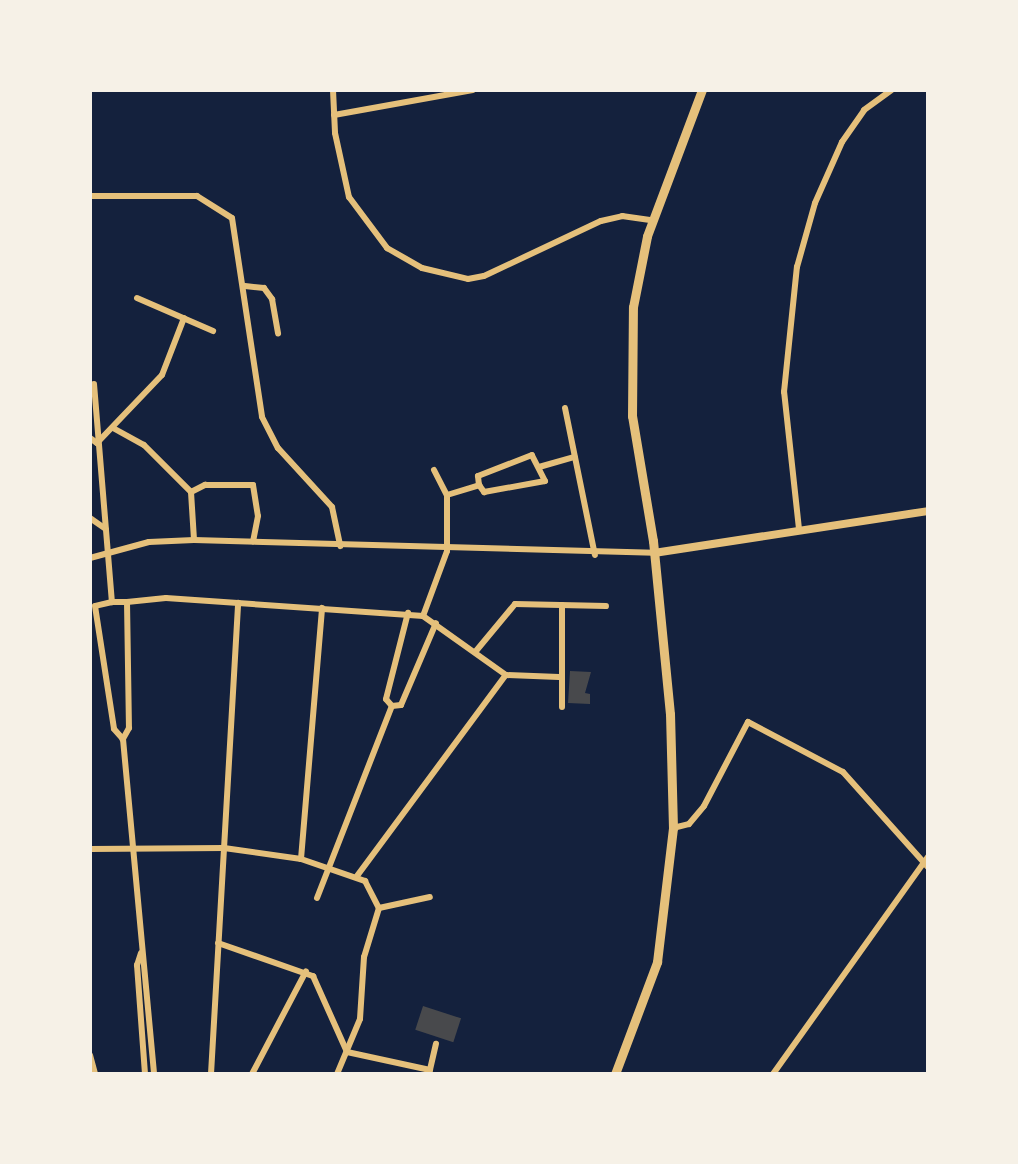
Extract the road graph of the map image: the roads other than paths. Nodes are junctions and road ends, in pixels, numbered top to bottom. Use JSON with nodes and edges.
{"nodes":[{"id":1,"x":333,"y":90,"type":"edge"},
{"id":2,"x":473,"y":90,"type":"edge"},
{"id":3,"x":702,"y":90,"type":"edge"},
{"id":4,"x":892,"y":90,"type":"edge"},
{"id":5,"x":333,"y":115,"type":"junction"},
{"id":6,"x":90,"y":196,"type":"edge"},
{"id":7,"x":652,"y":220,"type":"junction"},
{"id":8,"x":245,"y":286,"type":"junction"},
{"id":9,"x":137,"y":298,"type":"dead end"},
{"id":10,"x":184,"y":318,"type":"junction"},
{"id":11,"x":213,"y":331,"type":"dead end"},
{"id":12,"x":278,"y":333,"type":"dead end"},
{"id":13,"x":94,"y":384,"type":"dead end"},
{"id":14,"x":565,"y":408,"type":"dead end"},
{"id":15,"x":113,"y":428,"type":"junction"},
{"id":16,"x":90,"y":438,"type":"edge"},
{"id":17,"x":97,"y":443,"type":"junction"},
{"id":18,"x":575,"y":457,"type":"junction"},
{"id":19,"x":539,"y":467,"type":"junction"},
{"id":20,"x":434,"y":470,"type":"dead end"},
{"id":21,"x":479,"y":484,"type":"junction"},
{"id":22,"x":191,"y":492,"type":"junction"},
{"id":23,"x":447,"y":495,"type":"junction"},
{"id":24,"x":928,"y":511,"type":"edge"},
{"id":25,"x":90,"y":518,"type":"edge"},
{"id":26,"x":106,"y":529,"type":"junction"},
{"id":27,"x":800,"y":529,"type":"junction"},
{"id":28,"x":194,"y":540,"type":"junction"},
{"id":29,"x":253,"y":542,"type":"junction"},
{"id":30,"x":340,"y":546,"type":"junction"},
{"id":31,"x":447,"y":551,"type":"junction"},
{"id":32,"x":108,"y":553,"type":"junction"},
{"id":33,"x":654,"y":553,"type":"junction"},
{"id":34,"x":595,"y":555,"type":"junction"},
{"id":35,"x":90,"y":558,"type":"edge"},
{"id":36,"x":112,"y":602,"type":"junction"},
{"id":37,"x":127,"y":602,"type":"junction"},
{"id":38,"x":238,"y":603,"type":"junction"},
{"id":39,"x":562,"y":605,"type":"junction"},
{"id":40,"x":606,"y":606,"type":"dead end"},
{"id":41,"x":322,"y":608,"type":"junction"},
{"id":42,"x":408,"y":613,"type":"junction"},
{"id":43,"x":423,"y":616,"type":"junction"},
{"id":44,"x":436,"y":623,"type":"junction"},
{"id":45,"x":476,"y":651,"type":"junction"},
{"id":46,"x":506,"y":675,"type":"junction"},
{"id":47,"x":559,"y":677,"type":"junction"},
{"id":48,"x":392,"y":706,"type":"junction"},
{"id":49,"x":562,"y":706,"type":"dead end"},
{"id":50,"x":123,"y":739,"type":"junction"},
{"id":51,"x":673,"y":828,"type":"junction"},
{"id":52,"x":133,"y":845,"type":"junction"},
{"id":53,"x":224,"y":848,"type":"junction"},
{"id":54,"x":90,"y":849,"type":"edge"},
{"id":55,"x":301,"y":859,"type":"junction"},
{"id":56,"x":927,"y":862,"type":"edge"},
{"id":57,"x":329,"y":867,"type":"junction"},
{"id":58,"x":357,"y":876,"type":"junction"},
{"id":59,"x":430,"y":897,"type":"dead end"},
{"id":60,"x":316,"y":898,"type":"dead end"},
{"id":61,"x":379,"y":908,"type":"junction"},
{"id":62,"x":218,"y":943,"type":"junction"},
{"id":63,"x":141,"y":953,"type":"junction"},
{"id":64,"x":306,"y":971,"type":"junction"},
{"id":65,"x":436,"y":1044,"type":"dead end"},
{"id":66,"x":347,"y":1052,"type":"junction"},
{"id":67,"x":90,"y":1055,"type":"edge"},
{"id":68,"x":430,"y":1072,"type":"edge"},
{"id":69,"x":95,"y":1074,"type":"edge"},
{"id":70,"x":145,"y":1074,"type":"edge"},
{"id":71,"x":154,"y":1074,"type":"edge"},
{"id":72,"x":210,"y":1074,"type":"edge"},
{"id":73,"x":252,"y":1074,"type":"edge"},
{"id":74,"x":337,"y":1074,"type":"edge"},
{"id":75,"x":615,"y":1074,"type":"edge"},
{"id":76,"x":773,"y":1074,"type":"edge"}],
"edges":[{"from":1,"to":5,"type":"street"},
{"from":2,"to":5,"type":"street"},
{"from":3,"to":7,"type":"main road"},
{"from":4,"to":27,"type":"street"},
{"from":5,"to":7,"type":"street"},
{"from":6,"to":8,"type":"street"},
{"from":7,"to":33,"type":"main road"},
{"from":8,"to":12,"type":"street"},
{"from":8,"to":30,"type":"street"},
{"from":9,"to":10,"type":"street"},
{"from":10,"to":11,"type":"street"},
{"from":10,"to":15,"type":"street"},
{"from":13,"to":17,"type":"street"},
{"from":14,"to":18,"type":"street"},
{"from":15,"to":17,"type":"street"},
{"from":15,"to":22,"type":"street"},
{"from":16,"to":17,"type":"street"},
{"from":17,"to":26,"type":"street"},
{"from":18,"to":19,"type":"street"},
{"from":18,"to":34,"type":"street"},
{"from":19,"to":21,"type":"street"},
{"from":19,"to":21,"type":"street"},
{"from":20,"to":23,"type":"street"},
{"from":21,"to":23,"type":"street"},
{"from":22,"to":28,"type":"street"},
{"from":22,"to":29,"type":"street"},
{"from":23,"to":31,"type":"street"},
{"from":24,"to":27,"type":"street"},
{"from":25,"to":26,"type":"street"},
{"from":26,"to":32,"type":"street"},
{"from":27,"to":33,"type":"street"},
{"from":28,"to":29,"type":"street"},
{"from":28,"to":32,"type":"street"},
{"from":29,"to":30,"type":"street"},
{"from":30,"to":31,"type":"street"},
{"from":31,"to":34,"type":"street"},
{"from":31,"to":43,"type":"street"},
{"from":32,"to":35,"type":"street"},
{"from":32,"to":36,"type":"street"},
{"from":33,"to":34,"type":"street"},
{"from":33,"to":51,"type":"main road"},
{"from":36,"to":37,"type":"street"},
{"from":36,"to":50,"type":"street"},
{"from":37,"to":38,"type":"street"},
{"from":37,"to":50,"type":"street"},
{"from":38,"to":41,"type":"street"},
{"from":38,"to":53,"type":"street"},
{"from":39,"to":40,"type":"street"},
{"from":39,"to":45,"type":"street"},
{"from":39,"to":47,"type":"street"},
{"from":41,"to":42,"type":"street"},
{"from":41,"to":55,"type":"street"},
{"from":42,"to":43,"type":"street"},
{"from":42,"to":48,"type":"street"},
{"from":43,"to":44,"type":"street"},
{"from":44,"to":45,"type":"street"},
{"from":44,"to":48,"type":"street"},
{"from":45,"to":46,"type":"street"},
{"from":46,"to":47,"type":"street"},
{"from":46,"to":58,"type":"street"},
{"from":47,"to":49,"type":"street"},
{"from":48,"to":57,"type":"street"},
{"from":50,"to":52,"type":"street"},
{"from":51,"to":56,"type":"street"},
{"from":51,"to":75,"type":"main road"},
{"from":52,"to":53,"type":"street"},
{"from":52,"to":54,"type":"street"},
{"from":52,"to":63,"type":"street"},
{"from":53,"to":55,"type":"street"},
{"from":53,"to":62,"type":"street"},
{"from":55,"to":57,"type":"street"},
{"from":56,"to":76,"type":"street"},
{"from":57,"to":58,"type":"street"},
{"from":57,"to":60,"type":"street"},
{"from":58,"to":61,"type":"street"},
{"from":59,"to":61,"type":"street"},
{"from":61,"to":66,"type":"street"},
{"from":62,"to":64,"type":"street"},
{"from":62,"to":72,"type":"street"},
{"from":63,"to":70,"type":"street"},
{"from":63,"to":71,"type":"street"},
{"from":64,"to":66,"type":"street"},
{"from":64,"to":73,"type":"street"},
{"from":65,"to":68,"type":"street"},
{"from":66,"to":68,"type":"street"},
{"from":66,"to":74,"type":"street"},
{"from":67,"to":69,"type":"street"}]}
